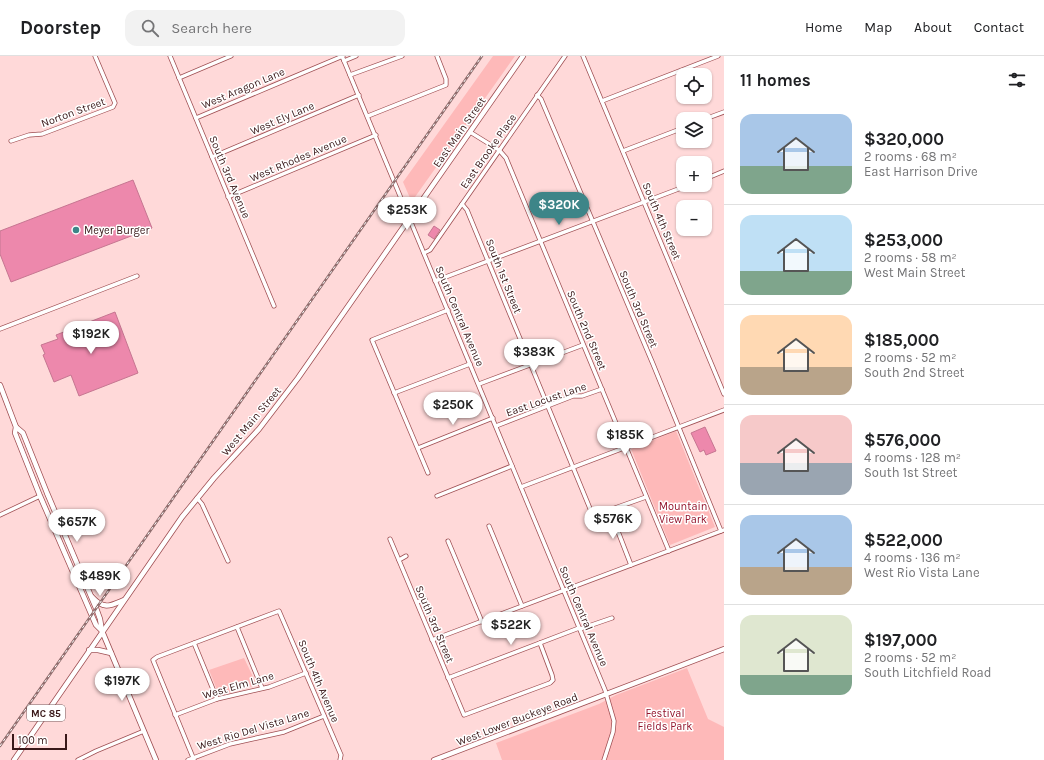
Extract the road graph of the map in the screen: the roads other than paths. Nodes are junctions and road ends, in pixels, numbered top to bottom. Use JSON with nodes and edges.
{"nodes":[{"id":1,"x":95,"y":56,"type":"edge"},
{"id":2,"x":170,"y":56,"type":"edge"},
{"id":3,"x":231,"y":56,"type":"edge"},
{"id":4,"x":343,"y":56,"type":"edge"},
{"id":5,"x":356,"y":56,"type":"edge"},
{"id":6,"x":402,"y":56,"type":"edge"},
{"id":7,"x":437,"y":56,"type":"edge"},
{"id":8,"x":523,"y":56,"type":"edge"},
{"id":9,"x":565,"y":56,"type":"edge"},
{"id":10,"x":583,"y":56,"type":"edge"},
{"id":11,"x":718,"y":56,"type":"edge"},
{"id":12,"x":344,"y":61,"type":"junction"},
{"id":13,"x":350,"y":75,"type":"junction"},
{"id":14,"x":179,"y":78,"type":"junction"},
{"id":15,"x":359,"y":95,"type":"junction"},
{"id":16,"x":537,"y":95,"type":"junction"},
{"id":17,"x":602,"y":101,"type":"junction"},
{"id":18,"x":724,"y":112,"type":"edge"},
{"id":19,"x":368,"y":116,"type":"junction"},
{"id":20,"x":712,"y":116,"type":"edge"},
{"id":21,"x":196,"y":118,"type":"junction"},
{"id":22,"x":676,"y":131,"type":"edge"},
{"id":23,"x":470,"y":132,"type":"junction"},
{"id":24,"x":376,"y":135,"type":"junction"},
{"id":25,"x":11,"y":141,"type":"dead end"},
{"id":26,"x":499,"y":150,"type":"junction"},
{"id":27,"x":623,"y":151,"type":"junction"},
{"id":28,"x":212,"y":156,"type":"junction"},
{"id":29,"x":724,"y":171,"type":"edge"},
{"id":30,"x":712,"y":176,"type":"edge"},
{"id":31,"x":676,"y":190,"type":"edge"},
{"id":32,"x":228,"y":197,"type":"junction"},
{"id":33,"x":644,"y":202,"type":"junction"},
{"id":34,"x":462,"y":204,"type":"junction"},
{"id":35,"x":410,"y":218,"type":"junction"},
{"id":36,"x":592,"y":222,"type":"junction"},
{"id":37,"x":540,"y":241,"type":"junction"},
{"id":38,"x":424,"y":253,"type":"junction"},
{"id":39,"x":488,"y":261,"type":"junction"},
{"id":40,"x":137,"y":276,"type":"dead end"},
{"id":41,"x":435,"y":280,"type":"junction"},
{"id":42,"x":274,"y":306,"type":"dead end"},
{"id":43,"x":448,"y":310,"type":"junction"},
{"id":44,"x":0,"y":329,"type":"edge"},
{"id":45,"x":583,"y":345,"type":"junction"},
{"id":46,"x":470,"y":364,"type":"junction"},
{"id":47,"x":531,"y":366,"type":"junction"},
{"id":48,"x":724,"y":380,"type":"edge"},
{"id":49,"x":719,"y":382,"type":"junction"},
{"id":50,"x":479,"y":384,"type":"junction"},
{"id":51,"x":0,"y":385,"type":"edge"},
{"id":52,"x":602,"y":389,"type":"junction"},
{"id":53,"x":394,"y":393,"type":"junction"},
{"id":54,"x":724,"y":394,"type":"edge"},
{"id":55,"x":548,"y":406,"type":"junction"},
{"id":56,"x":724,"y":410,"type":"edge"},
{"id":57,"x":493,"y":418,"type":"junction"},
{"id":58,"x":496,"y":426,"type":"junction"},
{"id":59,"x":16,"y":427,"type":"junction"},
{"id":60,"x":678,"y":427,"type":"junction"},
{"id":61,"x":23,"y":433,"type":"junction"},
{"id":62,"x":14,"y":434,"type":"junction"},
{"id":63,"x":626,"y":447,"type":"junction"},
{"id":64,"x":418,"y":448,"type":"junction"},
{"id":65,"x":512,"y":466,"type":"junction"},
{"id":66,"x":574,"y":467,"type":"junction"},
{"id":67,"x":428,"y":473,"type":"dead end"},
{"id":68,"x":520,"y":487,"type":"junction"},
{"id":69,"x":46,"y":493,"type":"junction"},
{"id":70,"x":40,"y":496,"type":"junction"},
{"id":71,"x":437,"y":496,"type":"dead end"},
{"id":72,"x":646,"y":497,"type":"junction"},
{"id":73,"x":197,"y":498,"type":"junction"},
{"id":74,"x":592,"y":511,"type":"dead end"},
{"id":75,"x":0,"y":515,"type":"edge"},
{"id":76,"x":489,"y":526,"type":"dead end"},
{"id":77,"x":722,"y":530,"type":"edge"},
{"id":78,"x":390,"y":539,"type":"dead end"},
{"id":79,"x":448,"y":541,"type":"dead end"},
{"id":80,"x":669,"y":551,"type":"junction"},
{"id":81,"x":406,"y":556,"type":"dead end"},
{"id":82,"x":399,"y":560,"type":"junction"},
{"id":83,"x":228,"y":561,"type":"dead end"},
{"id":84,"x":631,"y":565,"type":"junction"},
{"id":85,"x":563,"y":590,"type":"junction"},
{"id":86,"x":90,"y":594,"type":"junction"},
{"id":87,"x":425,"y":599,"type":"dead end"},
{"id":88,"x":124,"y":600,"type":"junction"},
{"id":89,"x":417,"y":602,"type":"junction"},
{"id":90,"x":522,"y":606,"type":"junction"},
{"id":91,"x":612,"y":618,"type":"dead end"},
{"id":92,"x":482,"y":622,"type":"junction"},
{"id":93,"x":237,"y":627,"type":"junction"},
{"id":94,"x":579,"y":628,"type":"junction"},
{"id":95,"x":102,"y":631,"type":"junction"},
{"id":96,"x":432,"y":640,"type":"junction"},
{"id":97,"x":194,"y":643,"type":"junction"},
{"id":98,"x":540,"y":643,"type":"junction"},
{"id":99,"x":724,"y":649,"type":"edge"},
{"id":100,"x":89,"y":650,"type":"junction"},
{"id":101,"x":111,"y":652,"type":"junction"},
{"id":102,"x":306,"y":673,"type":"junction"},
{"id":103,"x":448,"y":678,"type":"junction"},
{"id":104,"x":262,"y":688,"type":"junction"},
{"id":105,"x":606,"y":695,"type":"junction"},
{"id":106,"x":217,"y":699,"type":"junction"},
{"id":107,"x":175,"y":715,"type":"junction"},
{"id":108,"x":324,"y":716,"type":"junction"},
{"id":109,"x":144,"y":731,"type":"junction"},
{"id":110,"x":193,"y":759,"type":"edge"},
{"id":111,"x":341,"y":759,"type":"edge"},
{"id":112,"x":14,"y":760,"type":"edge"},
{"id":113,"x":78,"y":760,"type":"edge"},
{"id":114,"x":156,"y":760,"type":"edge"},
{"id":115,"x":188,"y":760,"type":"edge"},
{"id":116,"x":434,"y":760,"type":"edge"},
{"id":117,"x":604,"y":760,"type":"edge"}],
"edges":[{"from":1,"to":25,"type":"street","name":"Norton Street"},
{"from":2,"to":14,"type":"street","name":"South 3rd Avenue"},
{"from":3,"to":14,"type":"street"},
{"from":4,"to":12,"type":"street","name":"South Central Avenue"},
{"from":4,"to":21,"type":"street","name":"West Aragon Lane"},
{"from":5,"to":12,"type":"street"},
{"from":6,"to":13,"type":"street"},
{"from":7,"to":19,"type":"street"},
{"from":8,"to":23,"type":"main road","name":"East Main Street"},
{"from":9,"to":16,"type":"street","name":"East Brooke Place"},
{"from":10,"to":17,"type":"street","name":"South 4th Street"},
{"from":11,"to":17,"type":"street"},
{"from":12,"to":13,"type":"street","name":"South Central Avenue"},
{"from":13,"to":15,"type":"street","name":"South Central Avenue"},
{"from":14,"to":21,"type":"street","name":"South 3rd Avenue"},
{"from":15,"to":19,"type":"street","name":"South Central Avenue"},
{"from":15,"to":28,"type":"street","name":"West Ely Lane"},
{"from":16,"to":26,"type":"street","name":"East Brooke Place"},
{"from":16,"to":36,"type":"street","name":"South 3rd Street"},
{"from":17,"to":27,"type":"street","name":"South 4th Street"},
{"from":18,"to":20,"type":"street"},
{"from":19,"to":24,"type":"street","name":"South Central Avenue"},
{"from":21,"to":28,"type":"street","name":"South 3rd Avenue"},
{"from":22,"to":27,"type":"street"},
{"from":23,"to":26,"type":"street","name":"South 2nd Street"},
{"from":23,"to":35,"type":"main road","name":"East Main Street"},
{"from":24,"to":32,"type":"street","name":"West Rhodes Avenue"},
{"from":24,"to":35,"type":"street","name":"South Central Avenue"},
{"from":26,"to":34,"type":"street","name":"East Brooke Place"},
{"from":26,"to":37,"type":"street","name":"South 2nd Street"},
{"from":27,"to":33,"type":"street","name":"South 4th Street"},
{"from":28,"to":32,"type":"street","name":"South 3rd Avenue"},
{"from":29,"to":30,"type":"street"},
{"from":31,"to":33,"type":"street"},
{"from":32,"to":42,"type":"street","name":"South 3rd Avenue"},
{"from":33,"to":36,"type":"street"},
{"from":33,"to":49,"type":"street","name":"South 4th Street"},
{"from":34,"to":38,"type":"street","name":"East Brooke Place"},
{"from":34,"to":39,"type":"street","name":"South 1st Street"},
{"from":35,"to":38,"type":"street","name":"South Central Avenue"},
{"from":35,"to":73,"type":"main road","name":"West Main Street"},
{"from":36,"to":37,"type":"street"},
{"from":36,"to":60,"type":"street","name":"South 3rd Street"},
{"from":37,"to":39,"type":"street"},
{"from":37,"to":45,"type":"street","name":"South 2nd Street"},
{"from":38,"to":41,"type":"street","name":"South Central Avenue"},
{"from":39,"to":41,"type":"street"},
{"from":39,"to":47,"type":"street","name":"South 1st Street"},
{"from":40,"to":44,"type":"street"},
{"from":41,"to":43,"type":"street","name":"South Central Avenue"},
{"from":43,"to":46,"type":"street","name":"South Central Avenue"},
{"from":43,"to":53,"type":"street"},
{"from":45,"to":47,"type":"street"},
{"from":45,"to":52,"type":"street","name":"South 2nd Street"},
{"from":46,"to":50,"type":"street","name":"South Central Avenue"},
{"from":46,"to":53,"type":"street"},
{"from":47,"to":50,"type":"street"},
{"from":47,"to":55,"type":"street","name":"South 1st Street"},
{"from":48,"to":49,"type":"street"},
{"from":49,"to":54,"type":"street","name":"South 4th Street"},
{"from":50,"to":57,"type":"street","name":"South Central Avenue"},
{"from":51,"to":59,"type":"main road"},
{"from":52,"to":55,"type":"street","name":"East Locust Lane"},
{"from":52,"to":63,"type":"street","name":"South 2nd Street"},
{"from":53,"to":64,"type":"street"},
{"from":55,"to":58,"type":"street","name":"East Locust Lane"},
{"from":55,"to":66,"type":"street","name":"South 1st Street"},
{"from":56,"to":60,"type":"street"},
{"from":57,"to":58,"type":"street","name":"South Central Avenue"},
{"from":57,"to":64,"type":"street"},
{"from":58,"to":65,"type":"street","name":"South Central Avenue"},
{"from":59,"to":61,"type":"main road"},
{"from":59,"to":62,"type":"main road"},
{"from":60,"to":63,"type":"street"},
{"from":60,"to":77,"type":"street","name":"South 3rd Street"},
{"from":61,"to":62,"type":"main road"},
{"from":61,"to":69,"type":"main road"},
{"from":62,"to":70,"type":"main road"},
{"from":63,"to":66,"type":"street"},
{"from":63,"to":72,"type":"street","name":"South 2nd Street"},
{"from":64,"to":67,"type":"street"},
{"from":65,"to":68,"type":"street","name":"South Central Avenue"},
{"from":65,"to":71,"type":"street"},
{"from":66,"to":68,"type":"street"},
{"from":66,"to":74,"type":"street","name":"South 1st Street"},
{"from":68,"to":85,"type":"street","name":"South Central Avenue"},
{"from":69,"to":70,"type":"main road"},
{"from":69,"to":86,"type":"main road"},
{"from":70,"to":75,"type":"street"},
{"from":70,"to":95,"type":"main road"},
{"from":72,"to":80,"type":"street","name":"South 2nd Street"},
{"from":72,"to":84,"type":"street"},
{"from":73,"to":83,"type":"street"},
{"from":73,"to":88,"type":"main road","name":"West Main Street"},
{"from":76,"to":90,"type":"street"},
{"from":77,"to":80,"type":"street"},
{"from":78,"to":82,"type":"street","name":"South 3rd Street"},
{"from":79,"to":92,"type":"street"},
{"from":80,"to":84,"type":"street"},
{"from":81,"to":82,"type":"street"},
{"from":82,"to":89,"type":"street","name":"South 3rd Street"},
{"from":84,"to":85,"type":"street"},
{"from":85,"to":90,"type":"street"},
{"from":85,"to":94,"type":"street","name":"South Central Avenue"},
{"from":86,"to":88,"type":"main road"},
{"from":86,"to":95,"type":"main road"},
{"from":87,"to":89,"type":"street"},
{"from":88,"to":95,"type":"main road","name":"West Main Street"},
{"from":89,"to":96,"type":"street","name":"South 3rd Street"},
{"from":90,"to":92,"type":"street"},
{"from":91,"to":94,"type":"street"},
{"from":92,"to":96,"type":"street"},
{"from":93,"to":97,"type":"street"},
{"from":93,"to":102,"type":"street","name":"South 4th Avenue"},
{"from":93,"to":104,"type":"street"},
{"from":94,"to":98,"type":"street"},
{"from":94,"to":105,"type":"street","name":"South Central Avenue"},
{"from":95,"to":100,"type":"main road","number":"MC 85"},
{"from":95,"to":101,"type":"main road"},
{"from":96,"to":103,"type":"street","name":"South 3rd Street"},
{"from":97,"to":106,"type":"street"},
{"from":97,"to":107,"type":"street"},
{"from":98,"to":103,"type":"street"},
{"from":98,"to":103,"type":"street","name":"South 3rd Street"},
{"from":99,"to":105,"type":"main road","name":"West Lower Buckeye Road"},
{"from":100,"to":101,"type":"main road"},
{"from":100,"to":112,"type":"main road","number":"MC 85"},
{"from":101,"to":109,"type":"main road"},
{"from":102,"to":104,"type":"street","name":"West Elm Lane"},
{"from":102,"to":108,"type":"street","name":"South 4th Avenue"},
{"from":104,"to":106,"type":"street","name":"West Elm Lane"},
{"from":105,"to":116,"type":"main road","name":"West Lower Buckeye Road"},
{"from":105,"to":117,"type":"street","name":"South Central Avenue"},
{"from":106,"to":107,"type":"street","name":"West Elm Lane"},
{"from":107,"to":110,"type":"street"},
{"from":108,"to":110,"type":"street","name":"West Rio Del Vista Lane"},
{"from":108,"to":111,"type":"street","name":"South 4th Avenue"},
{"from":109,"to":113,"type":"street"},
{"from":109,"to":114,"type":"main road"},
{"from":110,"to":115,"type":"street","name":"West Rio Del Vista Lane"}]}
